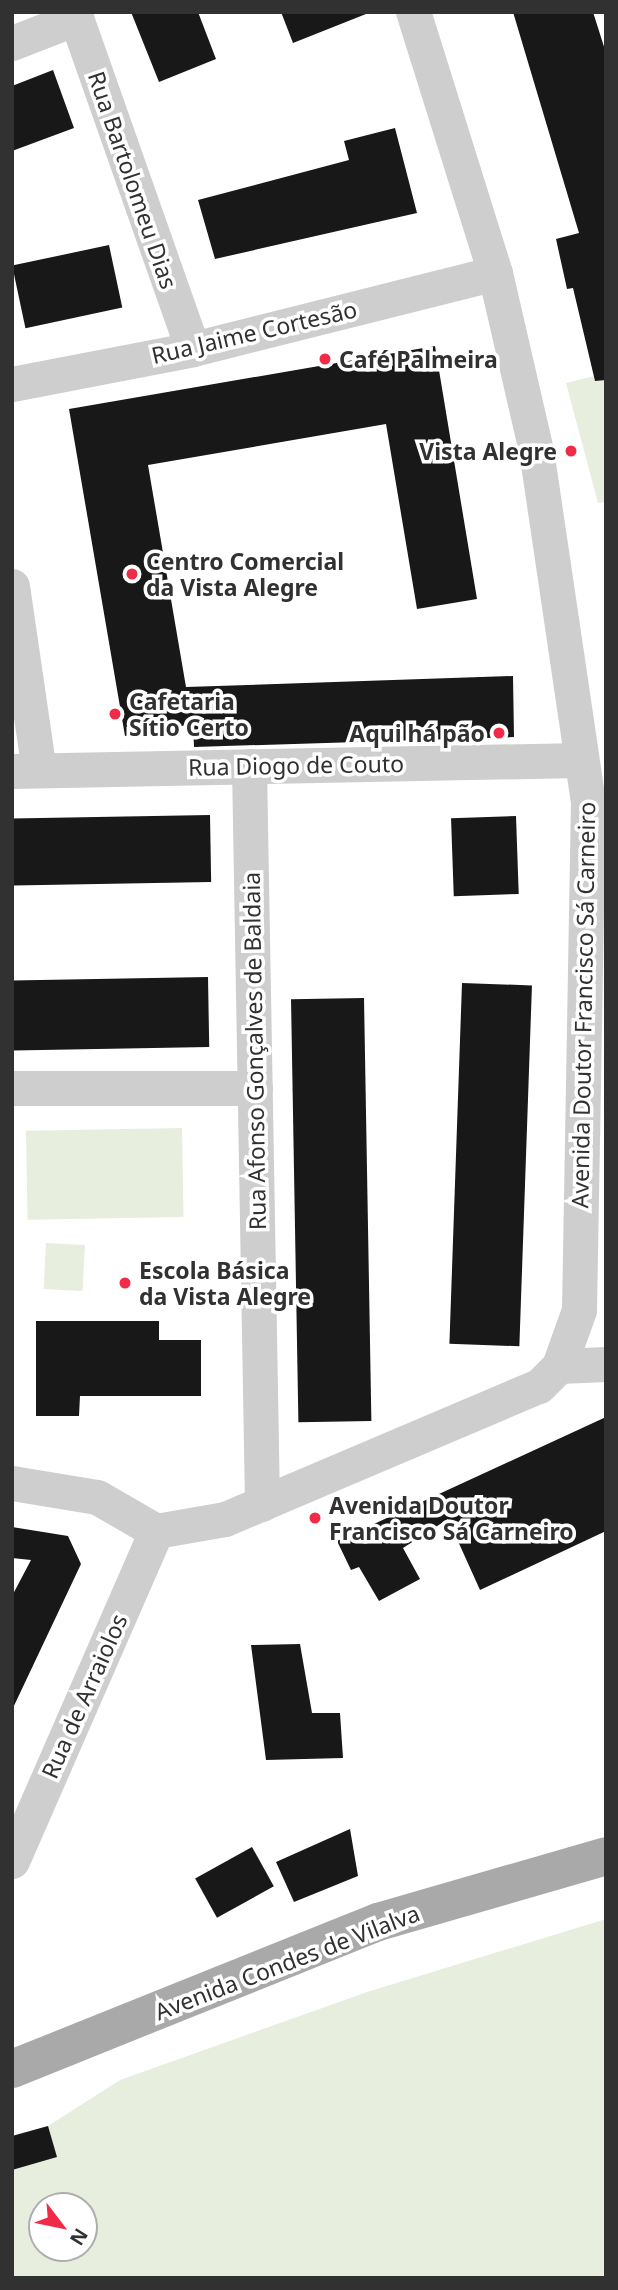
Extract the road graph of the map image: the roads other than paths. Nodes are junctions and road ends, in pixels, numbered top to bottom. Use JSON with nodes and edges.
{"nodes":[{"id":1,"x":413,"y":12,"type":"edge"},
{"id":2,"x":75,"y":15,"type":"edge"},
{"id":3,"x":12,"y":43,"type":"edge"},
{"id":4,"x":495,"y":272,"type":"junction"},
{"id":5,"x":193,"y":349,"type":"junction"},
{"id":6,"x":12,"y":384,"type":"edge"},
{"id":7,"x":12,"y":586,"type":"edge"},
{"id":8,"x":581,"y":760,"type":"junction"},
{"id":9,"x":249,"y":766,"type":"junction"},
{"id":10,"x":26,"y":770,"type":"edge"},
{"id":11,"x":597,"y":802,"type":"edge"},
{"id":12,"x":255,"y":1087,"type":"junction"},
{"id":13,"x":12,"y":1088,"type":"edge"},
{"id":14,"x":606,"y":1364,"type":"edge"},
{"id":15,"x":559,"y":1366,"type":"junction"},
{"id":16,"x":12,"y":1483,"type":"edge"},
{"id":17,"x":262,"y":1504,"type":"junction"},
{"id":18,"x":156,"y":1531,"type":"junction"},
{"id":19,"x":606,"y":1856,"type":"edge"},
{"id":20,"x":12,"y":1861,"type":"edge"},
{"id":21,"x":12,"y":2069,"type":"edge"}],
"edges":[{"from":1,"to":4,"type":"street","name":"Avenida Doutor Francisco Sá Carneiro"},
{"from":2,"to":3,"type":"street"},
{"from":2,"to":5,"type":"street","name":"Rua Bartolomeu Dias"},
{"from":4,"to":5,"type":"street","name":"Rua Jaime Cortesão"},
{"from":4,"to":8,"type":"street","name":"Avenida Doutor Francisco Sá Carneiro"},
{"from":5,"to":6,"type":"street","name":"Rua Jaime Cortesão"},
{"from":7,"to":10,"type":"street"},
{"from":8,"to":9,"type":"street","name":"Rua Diogo de Couto"},
{"from":8,"to":11,"type":"street","name":"Avenida Doutor Francisco Sá Carneiro"},
{"from":9,"to":10,"type":"street","name":"Rua Diogo de Couto"},
{"from":9,"to":12,"type":"street","name":"Rua Afonso Gonçalves de Baldaia"},
{"from":11,"to":15,"type":"street","name":"Avenida Doutor Francisco Sá Carneiro"},
{"from":12,"to":13,"type":"street"},
{"from":12,"to":17,"type":"street","name":"Rua Afonso Gonçalves de Baldaia"},
{"from":14,"to":15,"type":"street"},
{"from":15,"to":17,"type":"street"},
{"from":16,"to":18,"type":"street"},
{"from":17,"to":18,"type":"street"},
{"from":18,"to":20,"type":"street","name":"Rua de Arraiolos"},
{"from":19,"to":21,"type":"main road","name":"Avenida Condes de Vilalva"}]}
